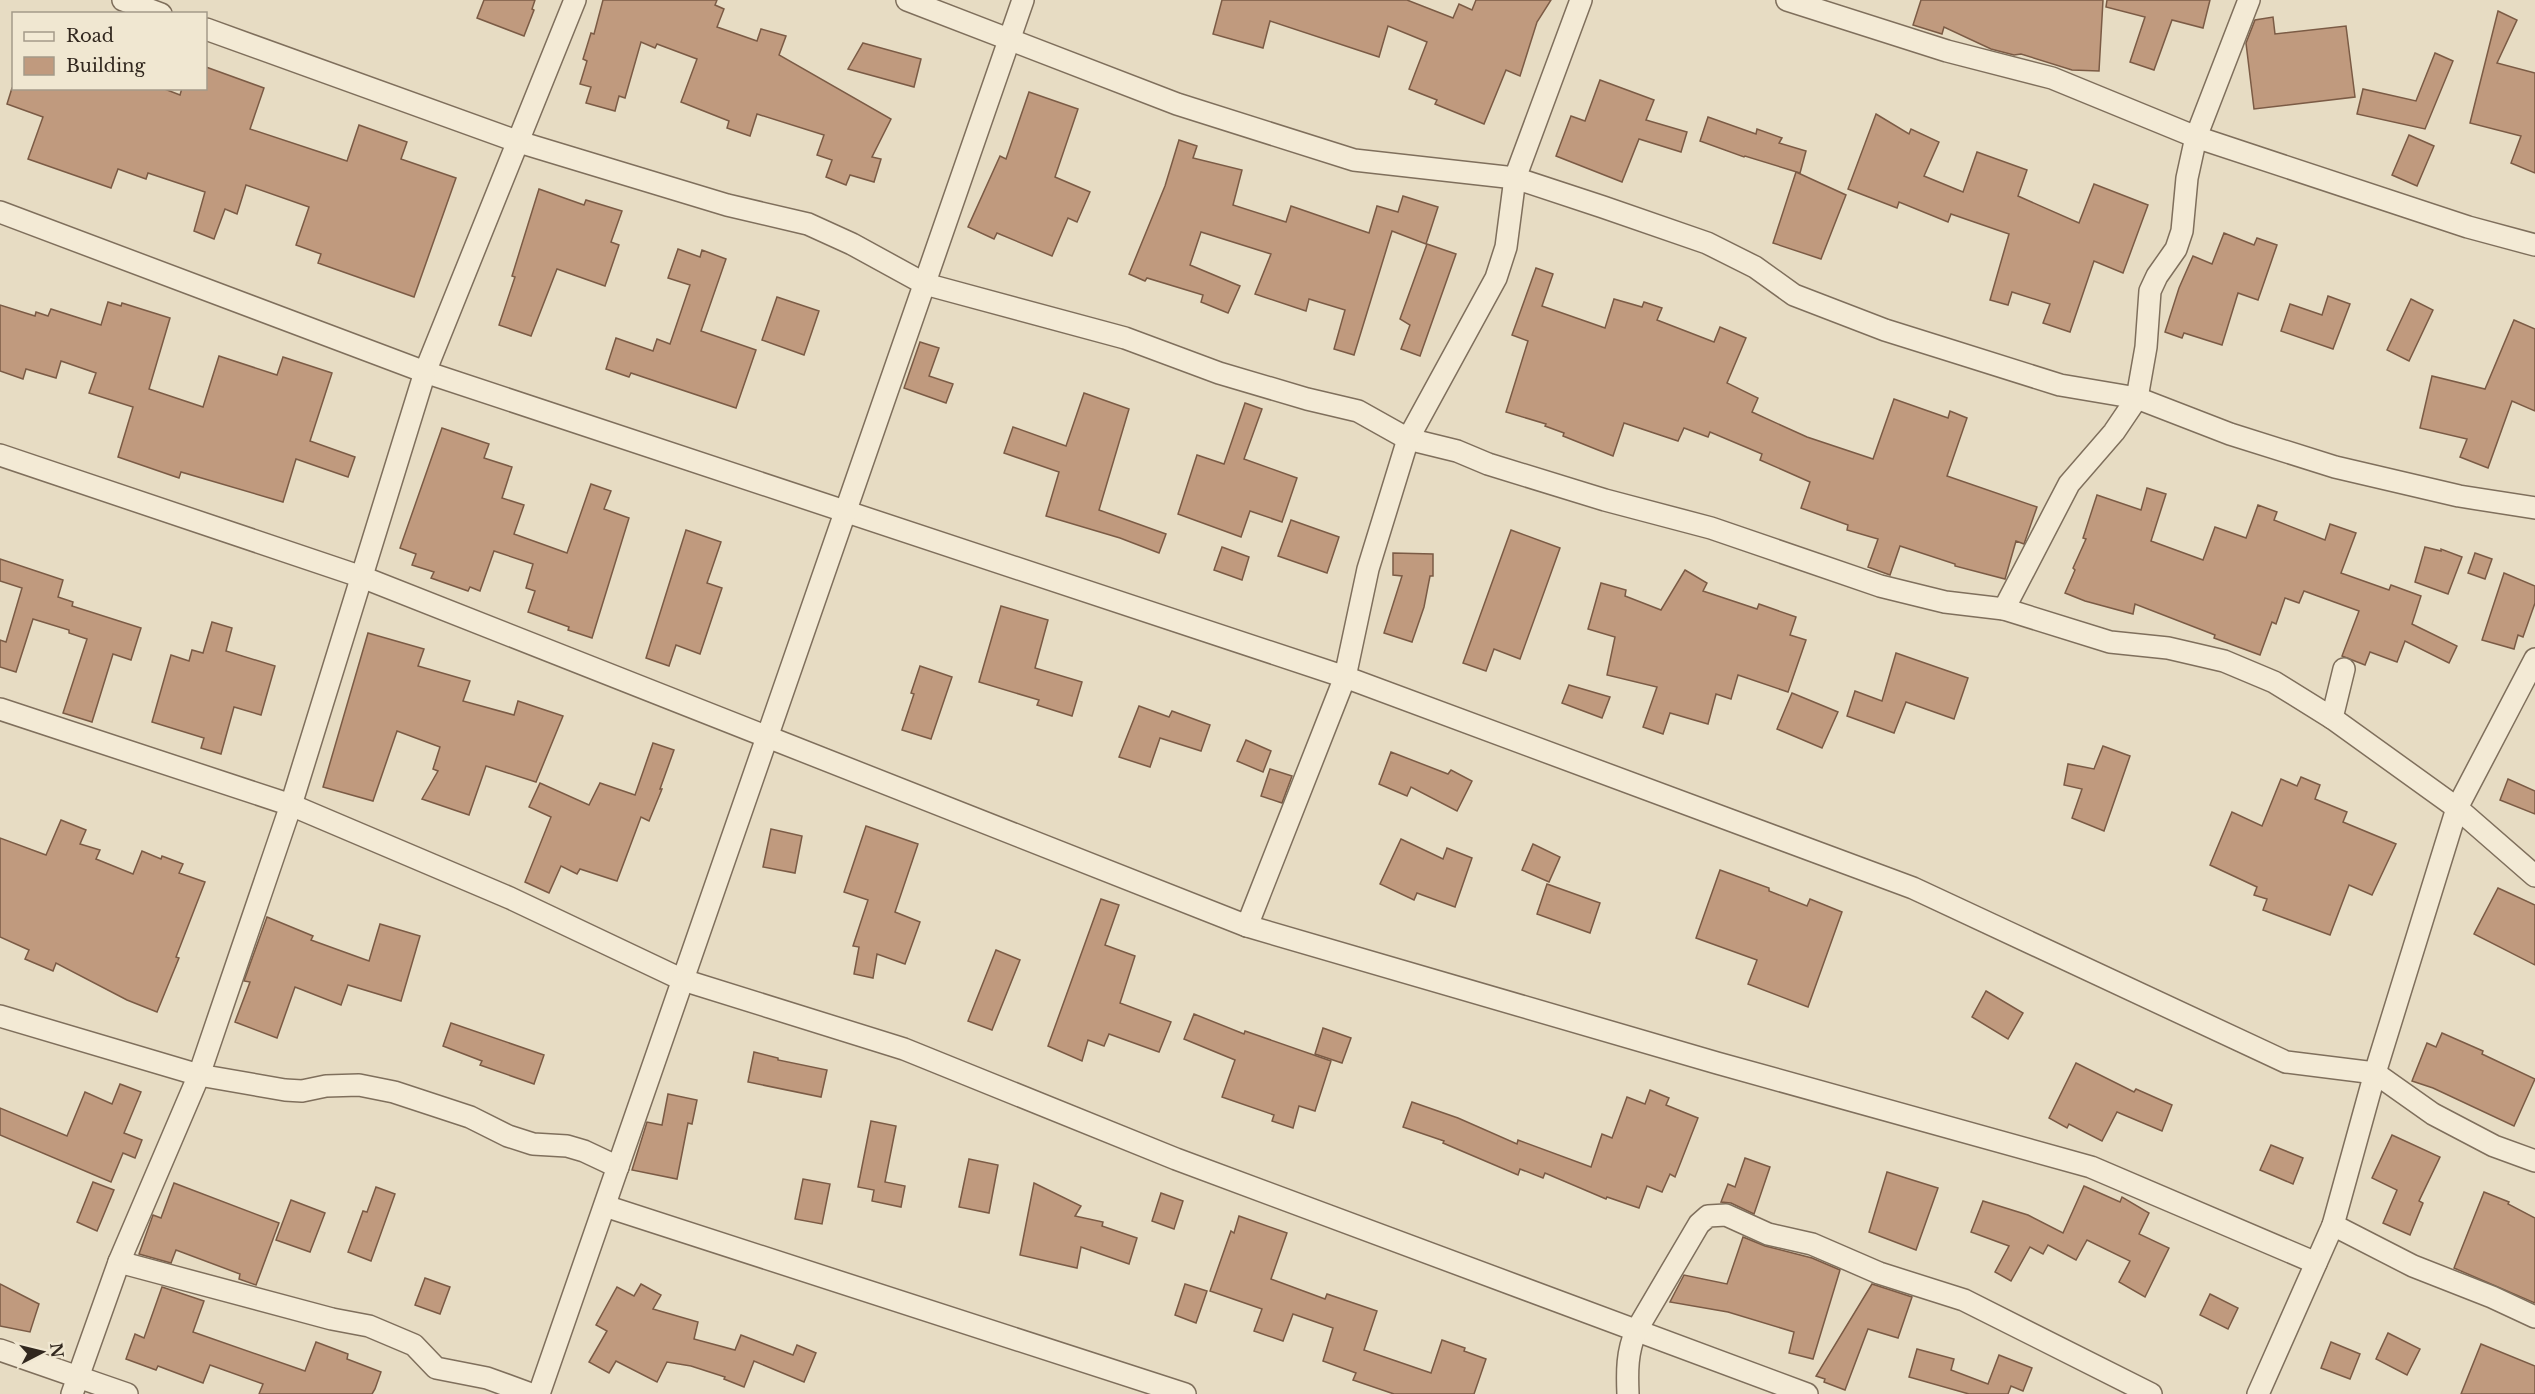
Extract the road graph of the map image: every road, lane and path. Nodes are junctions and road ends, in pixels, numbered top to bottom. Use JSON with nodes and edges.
{"nodes":[{"id":1,"x":123,"y":0,"type":"edge"},
{"id":2,"x":575,"y":0,"type":"edge"},
{"id":3,"x":908,"y":0,"type":"edge"},
{"id":4,"x":1023,"y":0,"type":"edge"},
{"id":5,"x":1581,"y":0,"type":"edge"},
{"id":6,"x":1787,"y":0,"type":"edge"},
{"id":7,"x":2249,"y":0,"type":"edge"},
{"id":8,"x":156,"y":12,"type":"edge"},
{"id":9,"x":207,"y":29,"type":"edge"},
{"id":10,"x":1010,"y":39,"type":"junction"},
{"id":11,"x":2196,"y":137,"type":"junction"},
{"id":12,"x":519,"y":142,"type":"junction"},
{"id":13,"x":1515,"y":178,"type":"junction"},
{"id":14,"x":0,"y":212,"type":"edge"},
{"id":15,"x":2535,"y":245,"type":"edge"},
{"id":16,"x":924,"y":284,"type":"junction"},
{"id":17,"x":425,"y":372,"type":"junction"},
{"id":18,"x":2137,"y":398,"type":"junction"},
{"id":19,"x":1408,"y":439,"type":"junction"},
{"id":20,"x":0,"y":455,"type":"edge"},
{"id":21,"x":2535,"y":508,"type":"edge"},
{"id":22,"x":846,"y":510,"type":"junction"},
{"id":23,"x":362,"y":577,"type":"junction"},
{"id":24,"x":2004,"y":609,"type":"junction"},
{"id":25,"x":2534,"y":663,"type":"edge"},
{"id":26,"x":2344,"y":669,"type":"dead end"},
{"id":27,"x":1345,"y":677,"type":"junction"},
{"id":28,"x":0,"y":709,"type":"edge"},
{"id":29,"x":2332,"y":718,"type":"junction"},
{"id":30,"x":768,"y":736,"type":"junction"},
{"id":31,"x":291,"y":805,"type":"junction"},
{"id":32,"x":2457,"y":808,"type":"junction"},
{"id":33,"x":2535,"y":876,"type":"edge"},
{"id":34,"x":1247,"y":926,"type":"junction"},
{"id":35,"x":683,"y":980,"type":"junction"},
{"id":36,"x":0,"y":1016,"type":"edge"},
{"id":37,"x":2375,"y":1073,"type":"junction"},
{"id":38,"x":199,"y":1075,"type":"junction"},
{"id":39,"x":2535,"y":1161,"type":"edge"},
{"id":40,"x":618,"y":1167,"type":"junction"},
{"id":41,"x":605,"y":1206,"type":"junction"},
{"id":42,"x":2333,"y":1225,"type":"junction"},
{"id":43,"x":119,"y":1262,"type":"junction"},
{"id":44,"x":2316,"y":1263,"type":"junction"},
{"id":45,"x":2535,"y":1317,"type":"edge"},
{"id":46,"x":1636,"y":1331,"type":"junction"},
{"id":47,"x":0,"y":1350,"type":"edge"},
{"id":48,"x":75,"y":1385,"type":"edge"},
{"id":49,"x":127,"y":1394,"type":"edge"},
{"id":50,"x":531,"y":1394,"type":"edge"},
{"id":51,"x":539,"y":1394,"type":"edge"},
{"id":52,"x":1185,"y":1394,"type":"edge"},
{"id":53,"x":1628,"y":1394,"type":"edge"},
{"id":54,"x":1807,"y":1394,"type":"edge"},
{"id":55,"x":2151,"y":1394,"type":"edge"},
{"id":56,"x":2258,"y":1394,"type":"edge"}],
"edges":[{"from":1,"to":8,"type":"street"},
{"from":2,"to":12,"type":"street"},
{"from":3,"to":10,"type":"street"},
{"from":4,"to":10,"type":"street"},
{"from":5,"to":13,"type":"street"},
{"from":6,"to":11,"type":"street"},
{"from":7,"to":11,"type":"street"},
{"from":9,"to":12,"type":"street"},
{"from":10,"to":13,"type":"street"},
{"from":10,"to":16,"type":"street"},
{"from":11,"to":15,"type":"street"},
{"from":11,"to":18,"type":"street"},
{"from":12,"to":16,"type":"street"},
{"from":12,"to":17,"type":"street"},
{"from":13,"to":18,"type":"street"},
{"from":13,"to":19,"type":"street"},
{"from":14,"to":17,"type":"street"},
{"from":16,"to":19,"type":"street"},
{"from":16,"to":22,"type":"street"},
{"from":17,"to":22,"type":"street"},
{"from":17,"to":23,"type":"street"},
{"from":18,"to":21,"type":"street"},
{"from":18,"to":24,"type":"street"},
{"from":19,"to":24,"type":"street"},
{"from":19,"to":27,"type":"street"},
{"from":20,"to":23,"type":"street"},
{"from":22,"to":27,"type":"street"},
{"from":22,"to":30,"type":"street"},
{"from":23,"to":30,"type":"street"},
{"from":23,"to":31,"type":"street"},
{"from":24,"to":29,"type":"street"},
{"from":25,"to":32,"type":"street"},
{"from":26,"to":29,"type":"street"},
{"from":27,"to":34,"type":"street"},
{"from":27,"to":37,"type":"street"},
{"from":28,"to":31,"type":"street"},
{"from":29,"to":32,"type":"street"},
{"from":30,"to":34,"type":"street"},
{"from":30,"to":35,"type":"street"},
{"from":31,"to":35,"type":"street"},
{"from":31,"to":38,"type":"street"},
{"from":32,"to":33,"type":"street"},
{"from":32,"to":37,"type":"street"},
{"from":34,"to":44,"type":"street"},
{"from":35,"to":40,"type":"street"},
{"from":35,"to":46,"type":"street"},
{"from":36,"to":38,"type":"street"},
{"from":37,"to":39,"type":"street"},
{"from":37,"to":42,"type":"street"},
{"from":38,"to":40,"type":"street"},
{"from":38,"to":43,"type":"street"},
{"from":40,"to":41,"type":"street"},
{"from":41,"to":51,"type":"street"},
{"from":41,"to":52,"type":"street"},
{"from":42,"to":44,"type":"street"},
{"from":42,"to":45,"type":"street"},
{"from":43,"to":48,"type":"street"},
{"from":43,"to":50,"type":"street"},
{"from":44,"to":56,"type":"street"},
{"from":46,"to":53,"type":"street"},
{"from":46,"to":54,"type":"street"},
{"from":46,"to":55,"type":"street"},
{"from":47,"to":48,"type":"street"},
{"from":48,"to":49,"type":"street"}]}
